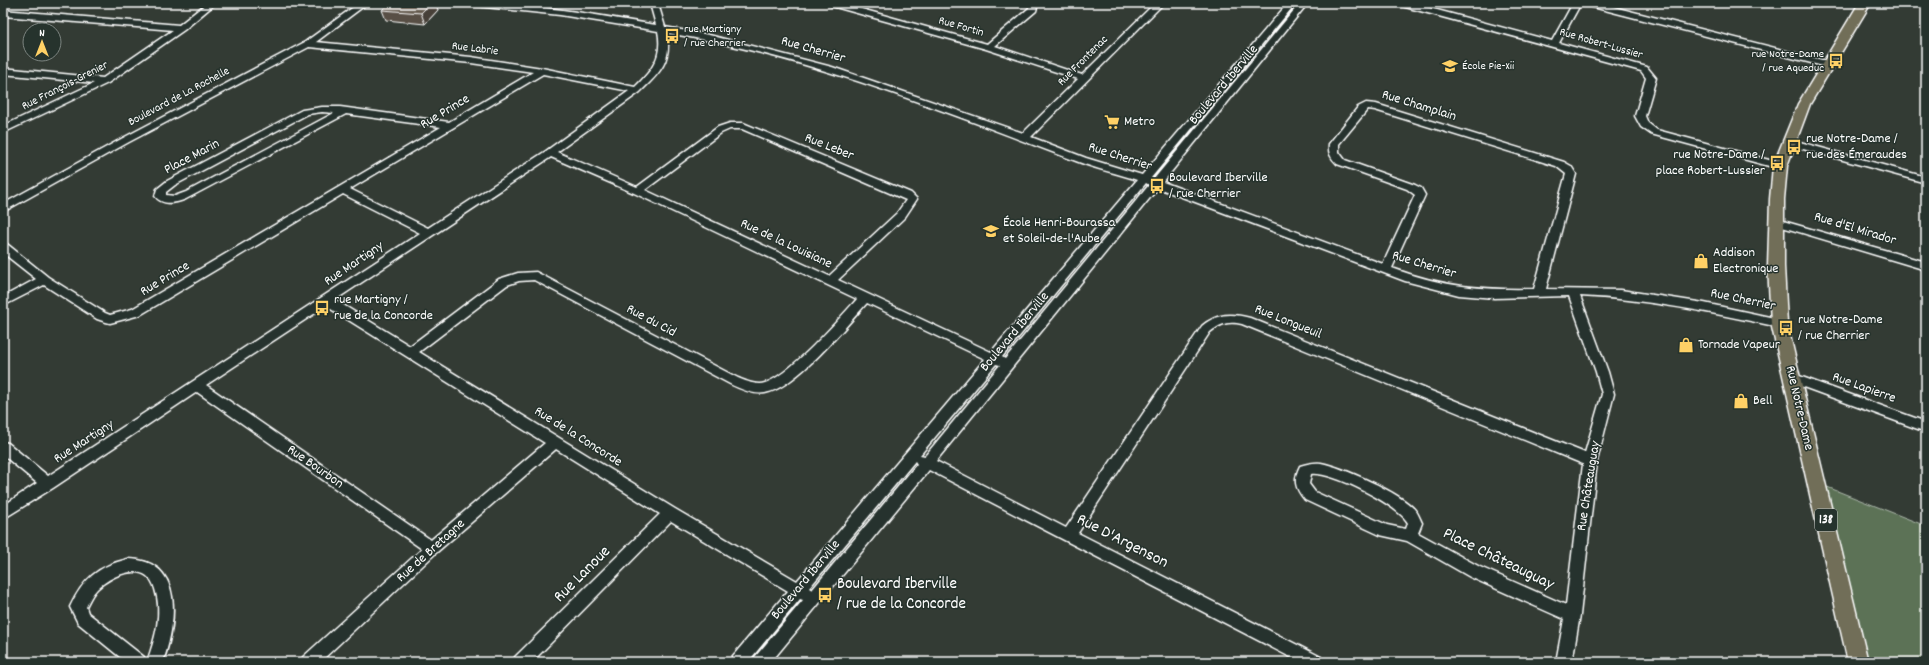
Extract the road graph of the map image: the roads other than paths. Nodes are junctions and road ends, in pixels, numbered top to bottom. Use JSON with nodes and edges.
{"nodes":[{"id":1,"x":212,"y":3,"type":"edge"},
{"id":2,"x":364,"y":3,"type":"edge"},
{"id":3,"x":476,"y":3,"type":"edge"},
{"id":4,"x":656,"y":3,"type":"edge"},
{"id":5,"x":832,"y":3,"type":"edge"},
{"id":6,"x":1034,"y":3,"type":"edge"},
{"id":7,"x":1160,"y":3,"type":"edge"},
{"id":8,"x":1292,"y":3,"type":"edge"},
{"id":9,"x":1304,"y":3,"type":"edge"},
{"id":10,"x":1401,"y":3,"type":"edge"},
{"id":11,"x":1577,"y":3,"type":"edge"},
{"id":12,"x":1588,"y":3,"type":"edge"},
{"id":13,"x":1865,"y":3,"type":"edge"},
{"id":14,"x":3,"y":13,"type":"edge"},
{"id":15,"x":181,"y":28,"type":"junction"},
{"id":16,"x":662,"y":29,"type":"junction"},
{"id":17,"x":1555,"y":43,"type":"junction"},
{"id":18,"x":308,"y":44,"type":"junction"},
{"id":19,"x":990,"y":47,"type":"junction"},
{"id":20,"x":1827,"y":64,"type":"junction"},
{"id":21,"x":3,"y":71,"type":"edge"},
{"id":22,"x":542,"y":71,"type":"junction"},
{"id":23,"x":1083,"y":78,"type":"junction"},
{"id":24,"x":106,"y":81,"type":"junction"},
{"id":25,"x":637,"y":90,"type":"junction"},
{"id":26,"x":344,"y":111,"type":"junction"},
{"id":27,"x":451,"y":125,"type":"junction"},
{"id":28,"x":3,"y":130,"type":"edge"},
{"id":29,"x":1025,"y":137,"type":"junction"},
{"id":30,"x":1789,"y":142,"type":"junction"},
{"id":31,"x":550,"y":153,"type":"junction"},
{"id":32,"x":1780,"y":166,"type":"junction"},
{"id":33,"x":1926,"y":180,"type":"edge"},
{"id":34,"x":1149,"y":182,"type":"junction"},
{"id":35,"x":343,"y":190,"type":"junction"},
{"id":36,"x":638,"y":191,"type":"junction"},
{"id":37,"x":3,"y":209,"type":"edge"},
{"id":38,"x":1776,"y":222,"type":"junction"},
{"id":39,"x":428,"y":233,"type":"junction"},
{"id":40,"x":3,"y":247,"type":"edge"},
{"id":41,"x":1926,"y":266,"type":"edge"},
{"id":42,"x":1386,"y":269,"type":"junction"},
{"id":43,"x":44,"y":280,"type":"junction"},
{"id":44,"x":830,"y":281,"type":"junction"},
{"id":45,"x":1573,"y":292,"type":"junction"},
{"id":46,"x":1539,"y":293,"type":"junction"},
{"id":47,"x":866,"y":297,"type":"junction"},
{"id":48,"x":327,"y":301,"type":"junction"},
{"id":49,"x":3,"y":302,"type":"edge"},
{"id":50,"x":1779,"y":324,"type":"junction"},
{"id":51,"x":411,"y":352,"type":"junction"},
{"id":52,"x":993,"y":358,"type":"junction"},
{"id":53,"x":1008,"y":365,"type":"junction"},
{"id":54,"x":1792,"y":378,"type":"junction"},
{"id":55,"x":198,"y":386,"type":"junction"},
{"id":56,"x":1926,"y":427,"type":"edge"},
{"id":57,"x":555,"y":442,"type":"junction"},
{"id":58,"x":3,"y":447,"type":"edge"},
{"id":59,"x":911,"y":455,"type":"junction"},
{"id":60,"x":1590,"y":461,"type":"junction"},
{"id":61,"x":927,"y":463,"type":"junction"},
{"id":62,"x":48,"y":484,"type":"junction"},
{"id":63,"x":3,"y":513,"type":"edge"},
{"id":64,"x":670,"y":513,"type":"junction"},
{"id":65,"x":1069,"y":535,"type":"junction"},
{"id":66,"x":1410,"y":536,"type":"junction"},
{"id":67,"x":432,"y":548,"type":"junction"},
{"id":68,"x":798,"y":589,"type":"junction"},
{"id":69,"x":814,"y":599,"type":"junction"},
{"id":70,"x":1572,"y":615,"type":"junction"},
{"id":71,"x":138,"y":662,"type":"edge"},
{"id":72,"x":155,"y":662,"type":"edge"},
{"id":73,"x":309,"y":662,"type":"edge"},
{"id":74,"x":521,"y":662,"type":"edge"},
{"id":75,"x":738,"y":662,"type":"edge"},
{"id":76,"x":761,"y":662,"type":"edge"},
{"id":77,"x":1315,"y":662,"type":"edge"},
{"id":78,"x":1564,"y":662,"type":"edge"},
{"id":79,"x":1858,"y":662,"type":"edge"}],
"edges":[{"from":1,"to":15,"type":"street","name":"Rue François-Grenier"},
{"from":2,"to":18,"type":"street","name":"Boulevard de La Rochelle"},
{"from":3,"to":16,"type":"street","name":"Rue Cherrier"},
{"from":4,"to":16,"type":"street","name":"Rue Martigny"},
{"from":5,"to":19,"type":"street","name":"Rue Fortin"},
{"from":6,"to":19,"type":"street"},
{"from":7,"to":23,"type":"street","name":"Rue Frontenac"},
{"from":8,"to":34,"type":"street","name":"Boulevard Iberville"},
{"from":9,"to":34,"type":"street","name":"Boulevard Iberville"},
{"from":10,"to":17,"type":"street","name":"Rue Robert-Lussier"},
{"from":11,"to":17,"type":"street"},
{"from":12,"to":20,"type":"street"},
{"from":13,"to":20,"type":"main road","name":"Rue Notre-Dame","number":"138"},
{"from":14,"to":15,"type":"street"},
{"from":15,"to":24,"type":"street","name":"Rue François-Grenier"},
{"from":16,"to":25,"type":"street","name":"Rue Martigny"},
{"from":16,"to":29,"type":"street","name":"Rue Cherrier"},
{"from":17,"to":32,"type":"street","name":"Rue Robert-Lussier"},
{"from":18,"to":22,"type":"street","name":"Rue Labrie"},
{"from":18,"to":37,"type":"street","name":"Boulevard de La Rochelle"},
{"from":19,"to":23,"type":"street","name":"Rue Fortin"},
{"from":20,"to":30,"type":"main road","name":"Rue Notre-Dame","number":"138"},
{"from":21,"to":24,"type":"street"},
{"from":22,"to":25,"type":"street","name":"Rue Labrie"},
{"from":22,"to":27,"type":"street","name":"Rue Prince"},
{"from":23,"to":29,"type":"street","name":"Rue Frontenac"},
{"from":24,"to":28,"type":"street","name":"Rue François-Grenier"},
{"from":25,"to":31,"type":"street","name":"Rue Martigny"},
{"from":26,"to":26,"type":"street","name":"Place Marin"},
{"from":26,"to":27,"type":"street","name":"Place Marin"},
{"from":27,"to":35,"type":"street","name":"Rue Prince"},
{"from":29,"to":34,"type":"street","name":"Rue Cherrier"},
{"from":30,"to":32,"type":"main road","name":"Rue Notre-Dame","number":"138"},
{"from":30,"to":33,"type":"street"},
{"from":31,"to":36,"type":"street","name":"Rue de la Louisiane"},
{"from":31,"to":39,"type":"street","name":"Rue Martigny"},
{"from":32,"to":38,"type":"main road","name":"Rue Notre-Dame","number":"138"},
{"from":34,"to":42,"type":"street","name":"Rue Cherrier"},
{"from":34,"to":52,"type":"street","name":"Boulevard Iberville"},
{"from":34,"to":53,"type":"street","name":"Boulevard Iberville"},
{"from":35,"to":39,"type":"street"},
{"from":35,"to":43,"type":"street","name":"Rue Prince"},
{"from":36,"to":44,"type":"street","name":"Rue de la Louisiane"},
{"from":36,"to":44,"type":"street","name":"Rue Leber"},
{"from":38,"to":41,"type":"street","name":"Rue d'El Mirador"},
{"from":38,"to":50,"type":"main road","name":"Rue Notre-Dame","number":"138"},
{"from":39,"to":48,"type":"street","name":"Rue Martigny"},
{"from":40,"to":43,"type":"street","name":"Rue Prince"},
{"from":42,"to":46,"type":"street","name":"Rue Cherrier"},
{"from":42,"to":46,"type":"street","name":"Rue Champlain"},
{"from":43,"to":49,"type":"street"},
{"from":44,"to":47,"type":"street","name":"Rue de la Louisiane"},
{"from":45,"to":46,"type":"street","name":"Rue Cherrier"},
{"from":45,"to":50,"type":"street","name":"Rue Cherrier"},
{"from":45,"to":60,"type":"street","name":"Rue Châteauguay"},
{"from":47,"to":51,"type":"street","name":"Rue du Cid"},
{"from":47,"to":52,"type":"street","name":"Rue de la Louisiane"},
{"from":48,"to":51,"type":"street","name":"Rue de la Concorde"},
{"from":48,"to":55,"type":"street","name":"Rue Martigny"},
{"from":50,"to":54,"type":"main road","name":"Rue Notre-Dame","number":"138"},
{"from":51,"to":57,"type":"street","name":"Rue de la Concorde"},
{"from":52,"to":53,"type":"street","name":"Rue de la Louisiane"},
{"from":52,"to":59,"type":"street","name":"Boulevard Iberville"},
{"from":53,"to":61,"type":"street","name":"Boulevard Iberville"},
{"from":54,"to":56,"type":"street","name":"Rue Lapierre"},
{"from":54,"to":79,"type":"main road","name":"Rue Notre-Dame","number":"138"},
{"from":55,"to":62,"type":"street","name":"Rue Martigny"},
{"from":55,"to":67,"type":"street","name":"Rue Bourbon"},
{"from":57,"to":64,"type":"street","name":"Rue de la Concorde"},
{"from":57,"to":67,"type":"street","name":"Rue de Bretagne"},
{"from":58,"to":62,"type":"street"},
{"from":59,"to":61,"type":"street","name":"Rue D'Argenson"},
{"from":59,"to":68,"type":"street","name":"Boulevard Iberville"},
{"from":60,"to":65,"type":"street","name":"Rue Longueuil"},
{"from":60,"to":70,"type":"street","name":"Rue Châteauguay"},
{"from":61,"to":65,"type":"street","name":"Rue D'Argenson"},
{"from":61,"to":69,"type":"street","name":"Boulevard Iberville"},
{"from":62,"to":63,"type":"street","name":"Rue Martigny"},
{"from":64,"to":68,"type":"street","name":"Rue de la Concorde"},
{"from":64,"to":74,"type":"street","name":"Rue Lanoue"},
{"from":65,"to":77,"type":"street","name":"Rue D'Argenson"},
{"from":66,"to":66,"type":"street","name":"Place Châteauguay"},
{"from":66,"to":70,"type":"street","name":"Place Châteauguay"},
{"from":67,"to":73,"type":"street","name":"Rue de Bretagne"},
{"from":68,"to":69,"type":"street","name":"Rue de la Concorde"},
{"from":68,"to":75,"type":"street","name":"Boulevard Iberville"},
{"from":69,"to":76,"type":"street","name":"Boulevard Iberville"},
{"from":70,"to":78,"type":"street","name":"Rue Châteauguay"},
{"from":71,"to":72,"type":"street"}]}
